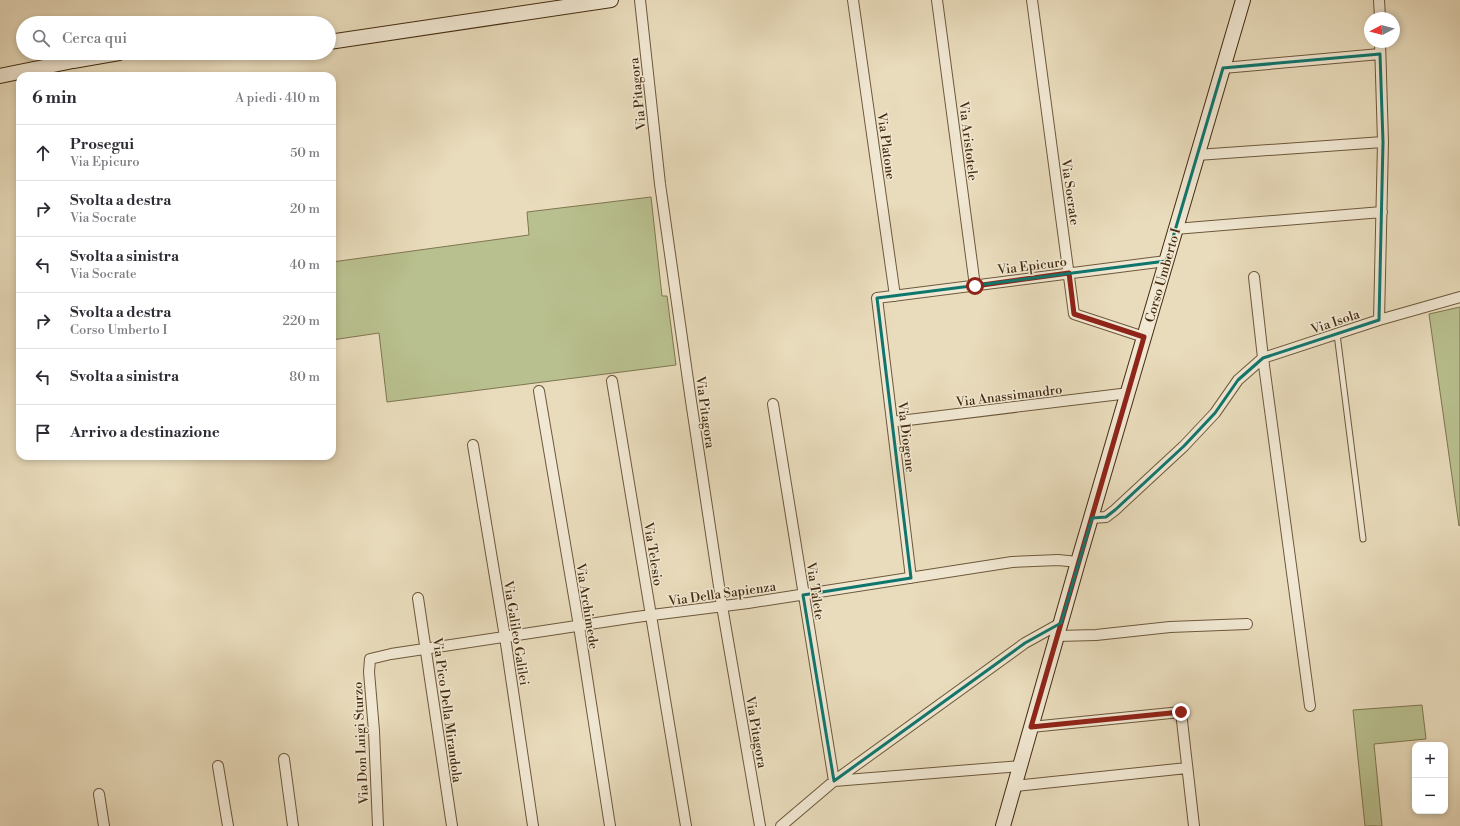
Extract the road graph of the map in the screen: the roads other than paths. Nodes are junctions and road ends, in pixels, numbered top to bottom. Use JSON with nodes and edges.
{"nodes":[{"id":1,"x":611,"y":0,"type":"edge"},
{"id":2,"x":640,"y":0,"type":"edge"},
{"id":3,"x":853,"y":0,"type":"edge"},
{"id":4,"x":937,"y":0,"type":"edge"},
{"id":5,"x":1032,"y":0,"type":"edge"},
{"id":6,"x":1243,"y":0,"type":"edge"},
{"id":7,"x":1379,"y":0,"type":"edge"},
{"id":8,"x":1380,"y":12,"type":"edge"},
{"id":9,"x":336,"y":41,"type":"edge"},
{"id":10,"x":1380,"y":48,"type":"edge"},
{"id":11,"x":1380,"y":54,"type":"junction"},
{"id":12,"x":79,"y":60,"type":"edge"},
{"id":13,"x":1223,"y":68,"type":"junction"},
{"id":14,"x":19,"y":72,"type":"edge"},
{"id":15,"x":16,"y":73,"type":"edge"},
{"id":16,"x":0,"y":76,"type":"edge"},
{"id":17,"x":1383,"y":142,"type":"junction"},
{"id":18,"x":1197,"y":155,"type":"junction"},
{"id":19,"x":1382,"y":212,"type":"junction"},
{"id":20,"x":1175,"y":229,"type":"junction"},
{"id":21,"x":1166,"y":261,"type":"junction"},
{"id":22,"x":1069,"y":273,"type":"junction"},
{"id":23,"x":1254,"y":277,"type":"dead end"},
{"id":24,"x":975,"y":286,"type":"junction"},
{"id":25,"x":895,"y":296,"type":"junction"},
{"id":26,"x":1460,"y":297,"type":"edge"},
{"id":27,"x":877,"y":298,"type":"joint"},
{"id":28,"x":1379,"y":320,"type":"junction"},
{"id":29,"x":1337,"y":334,"type":"junction"},
{"id":30,"x":1144,"y":337,"type":"junction"},
{"id":31,"x":1263,"y":358,"type":"junction"},
{"id":32,"x":612,"y":381,"type":"dead end"},
{"id":33,"x":539,"y":391,"type":"dead end"},
{"id":34,"x":1129,"y":393,"type":"junction"},
{"id":35,"x":773,"y":404,"type":"dead end"},
{"id":36,"x":892,"y":422,"type":"junction"},
{"id":37,"x":473,"y":445,"type":"dead end"},
{"id":38,"x":1092,"y":518,"type":"junction"},
{"id":39,"x":1363,"y":539,"type":"dead end"},
{"id":40,"x":1078,"y":562,"type":"junction"},
{"id":41,"x":911,"y":578,"type":"junction"},
{"id":42,"x":803,"y":595,"type":"junction"},
{"id":43,"x":418,"y":598,"type":"dead end"},
{"id":44,"x":722,"y":606,"type":"junction"},
{"id":45,"x":651,"y":615,"type":"junction"},
{"id":46,"x":1247,"y":624,"type":"dead end"},
{"id":47,"x":579,"y":626,"type":"junction"},
{"id":48,"x":1059,"y":630,"type":"junction"},
{"id":49,"x":505,"y":637,"type":"junction"},
{"id":50,"x":426,"y":649,"type":"junction"},
{"id":51,"x":370,"y":659,"type":"joint"},
{"id":52,"x":1310,"y":706,"type":"dead end"},
{"id":53,"x":1031,"y":727,"type":"junction"},
{"id":54,"x":284,"y":759,"type":"dead end"},
{"id":55,"x":218,"y":766,"type":"dead end"},
{"id":56,"x":1020,"y":766,"type":"junction"},
{"id":57,"x":1187,"y":768,"type":"junction"},
{"id":58,"x":834,"y":782,"type":"junction"},
{"id":59,"x":1014,"y":786,"type":"junction"},
{"id":60,"x":99,"y":794,"type":"dead end"},
{"id":61,"x":104,"y":826,"type":"edge"},
{"id":62,"x":228,"y":826,"type":"edge"},
{"id":63,"x":293,"y":826,"type":"edge"},
{"id":64,"x":378,"y":826,"type":"edge"},
{"id":65,"x":452,"y":826,"type":"edge"},
{"id":66,"x":534,"y":826,"type":"edge"},
{"id":67,"x":610,"y":826,"type":"edge"},
{"id":68,"x":686,"y":826,"type":"edge"},
{"id":69,"x":760,"y":826,"type":"edge"},
{"id":70,"x":781,"y":826,"type":"edge"},
{"id":71,"x":1003,"y":826,"type":"edge"},
{"id":72,"x":1194,"y":826,"type":"edge"}],
"edges":[{"from":1,"to":9,"type":"street"},
{"from":2,"to":44,"type":"street","name":"Via Pitagora"},
{"from":3,"to":25,"type":"street","name":"Via Platone"},
{"from":4,"to":24,"type":"street","name":"Via Aristotele"},
{"from":5,"to":22,"type":"street","name":"Via Socrate"},
{"from":6,"to":13,"type":"street","name":"Corso Umberto I"},
{"from":7,"to":8,"type":"street"},
{"from":10,"to":11,"type":"street","name":"Via Isola"},
{"from":11,"to":13,"type":"street"},
{"from":11,"to":17,"type":"street","name":"Via Isola"},
{"from":12,"to":14,"type":"street"},
{"from":13,"to":18,"type":"street","name":"Corso Umberto I"},
{"from":15,"to":16,"type":"street"},
{"from":17,"to":18,"type":"street"},
{"from":17,"to":19,"type":"street","name":"Via Isola"},
{"from":18,"to":20,"type":"street","name":"Corso Umberto I"},
{"from":19,"to":20,"type":"street"},
{"from":19,"to":28,"type":"street","name":"Via Isola"},
{"from":20,"to":21,"type":"street","name":"Corso Umberto I"},
{"from":21,"to":22,"type":"street","name":"Via Epicuro"},
{"from":21,"to":30,"type":"street","name":"Corso Umberto I"},
{"from":22,"to":24,"type":"street","name":"Via Epicuro"},
{"from":22,"to":30,"type":"street","name":"Via Socrate"},
{"from":23,"to":31,"type":"street"},
{"from":24,"to":25,"type":"street","name":"Via Epicuro"},
{"from":25,"to":27,"type":"street","name":"Via Epicuro"},
{"from":26,"to":28,"type":"street"},
{"from":27,"to":36,"type":"street","name":"Via Diogene"},
{"from":28,"to":29,"type":"street","name":"Via Isola"},
{"from":29,"to":31,"type":"street","name":"Via Isola"},
{"from":29,"to":39,"type":"lane"},
{"from":30,"to":34,"type":"street","name":"Corso Umberto I"},
{"from":31,"to":38,"type":"street","name":"Via Isola"},
{"from":31,"to":52,"type":"street"},
{"from":32,"to":45,"type":"street","name":"Via Telesio"},
{"from":33,"to":47,"type":"street","name":"Via Archimede"},
{"from":34,"to":36,"type":"street","name":"Via Anassimandro"},
{"from":34,"to":38,"type":"street","name":"Corso Umberto I"},
{"from":35,"to":42,"type":"street","name":"Via Talete"},
{"from":36,"to":41,"type":"street","name":"Via Diogene"},
{"from":37,"to":49,"type":"street","name":"Via Galileo Galilei"},
{"from":38,"to":40,"type":"street","name":"Corso Umberto I"},
{"from":40,"to":41,"type":"street","name":"Via Della Sapienza"},
{"from":40,"to":48,"type":"street","name":"Corso Umberto I"},
{"from":41,"to":42,"type":"street","name":"Via Della Sapienza"},
{"from":42,"to":44,"type":"street","name":"Via Della Sapienza"},
{"from":42,"to":58,"type":"street","name":"Via Talete"},
{"from":43,"to":50,"type":"street","name":"Via Pico Della Mirandola"},
{"from":44,"to":45,"type":"street","name":"Via Della Sapienza"},
{"from":44,"to":69,"type":"street","name":"Via Pitagora"},
{"from":45,"to":47,"type":"street","name":"Via Della Sapienza"},
{"from":45,"to":68,"type":"street","name":"Via Telesio"},
{"from":46,"to":48,"type":"street"},
{"from":47,"to":49,"type":"street","name":"Via Della Sapienza"},
{"from":47,"to":67,"type":"street","name":"Via Archimede"},
{"from":48,"to":53,"type":"street","name":"Corso Umberto I"},
{"from":48,"to":58,"type":"street"},
{"from":49,"to":50,"type":"street","name":"Via Della Sapienza"},
{"from":49,"to":66,"type":"street","name":"Via Galileo Galilei"},
{"from":50,"to":51,"type":"street","name":"Via Della Sapienza"},
{"from":50,"to":65,"type":"street","name":"Via Pico Della Mirandola"},
{"from":51,"to":64,"type":"street","name":"Via Don Luigi Sturzo"},
{"from":53,"to":56,"type":"street","name":"Corso Umberto I"},
{"from":53,"to":57,"type":"street"},
{"from":54,"to":63,"type":"street"},
{"from":55,"to":62,"type":"street"},
{"from":56,"to":58,"type":"street"},
{"from":56,"to":59,"type":"street","name":"Corso Umberto I"},
{"from":57,"to":59,"type":"street"},
{"from":57,"to":72,"type":"street"},
{"from":58,"to":70,"type":"street"},
{"from":59,"to":71,"type":"street","name":"Corso Umberto I"},
{"from":60,"to":61,"type":"street"}]}
